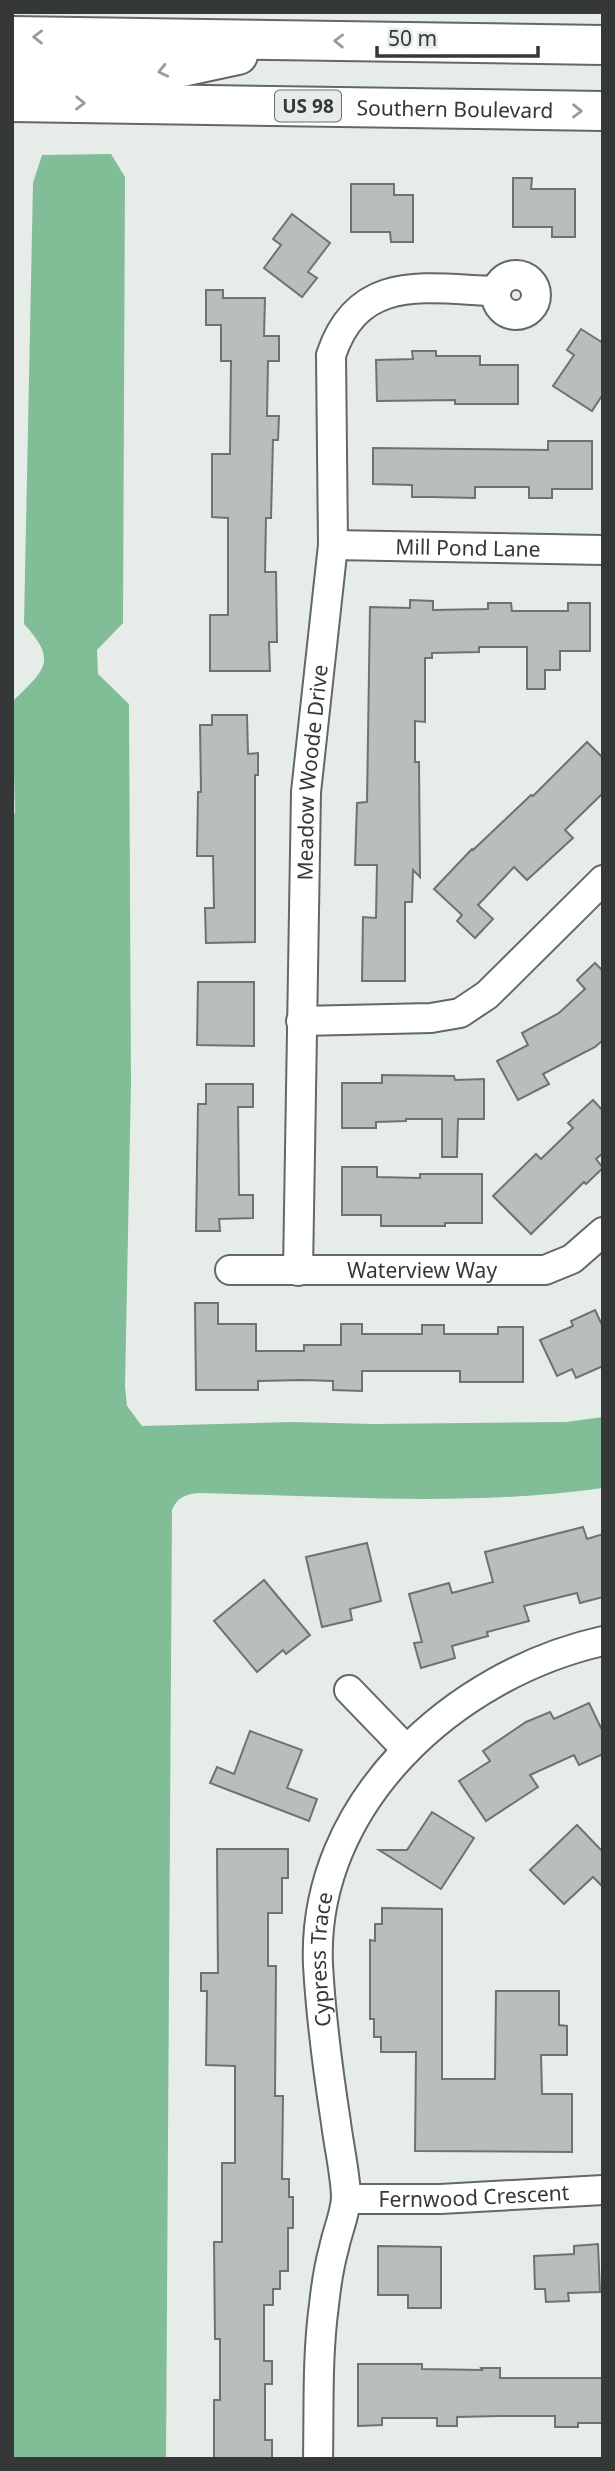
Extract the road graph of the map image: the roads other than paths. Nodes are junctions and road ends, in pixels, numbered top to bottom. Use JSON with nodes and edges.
{"nodes":[{"id":1,"x":12,"y":36,"type":"edge"},
{"id":2,"x":302,"y":41,"type":"junction"},
{"id":3,"x":603,"y":45,"type":"edge"},
{"id":4,"x":12,"y":72,"type":"edge"},
{"id":5,"x":12,"y":102,"type":"edge"},
{"id":6,"x":603,"y":111,"type":"edge"},
{"id":7,"x":496,"y":291,"type":"dead end"},
{"id":8,"x":333,"y":545,"type":"junction"},
{"id":9,"x":603,"y":550,"type":"edge"},
{"id":10,"x":603,"y":880,"type":"edge"},
{"id":11,"x":301,"y":1021,"type":"junction"},
{"id":12,"x":603,"y":1231,"type":"edge"},
{"id":13,"x":230,"y":1270,"type":"dead end"},
{"id":14,"x":298,"y":1271,"type":"junction"},
{"id":15,"x":603,"y":1641,"type":"edge"},
{"id":16,"x":349,"y":1690,"type":"dead end"},
{"id":17,"x":406,"y":1749,"type":"junction"},
{"id":18,"x":603,"y":2190,"type":"edge"},
{"id":19,"x":346,"y":2199,"type":"junction"},
{"id":20,"x":318,"y":2459,"type":"edge"}],
"edges":[{"from":2,"to":1,"type":"highway","one_way":true},
{"from":3,"to":2,"type":"highway","one_way":true},
{"from":2,"to":4,"type":"highway","one_way":true},
{"from":5,"to":6,"type":"highway","name":"Southern Boulevard","number":"US 98","one_way":true},
{"from":7,"to":8,"type":"street","name":"Meadow Woode Drive"},
{"from":8,"to":9,"type":"street","name":"Mill Pond Lane"},
{"from":8,"to":11,"type":"street","name":"Meadow Woode Drive"},
{"from":10,"to":11,"type":"street"},
{"from":11,"to":14,"type":"street","name":"Meadow Woode Drive"},
{"from":12,"to":14,"type":"street","name":"Waterview Way"},
{"from":13,"to":14,"type":"street","name":"Waterview Way"},
{"from":15,"to":17,"type":"street","name":"Cypress Trace"},
{"from":16,"to":17,"type":"street"},
{"from":17,"to":19,"type":"street","name":"Cypress Trace"},
{"from":18,"to":19,"type":"street","name":"Fernwood Crescent"},
{"from":19,"to":20,"type":"street","name":"Cypress Trace"}]}
